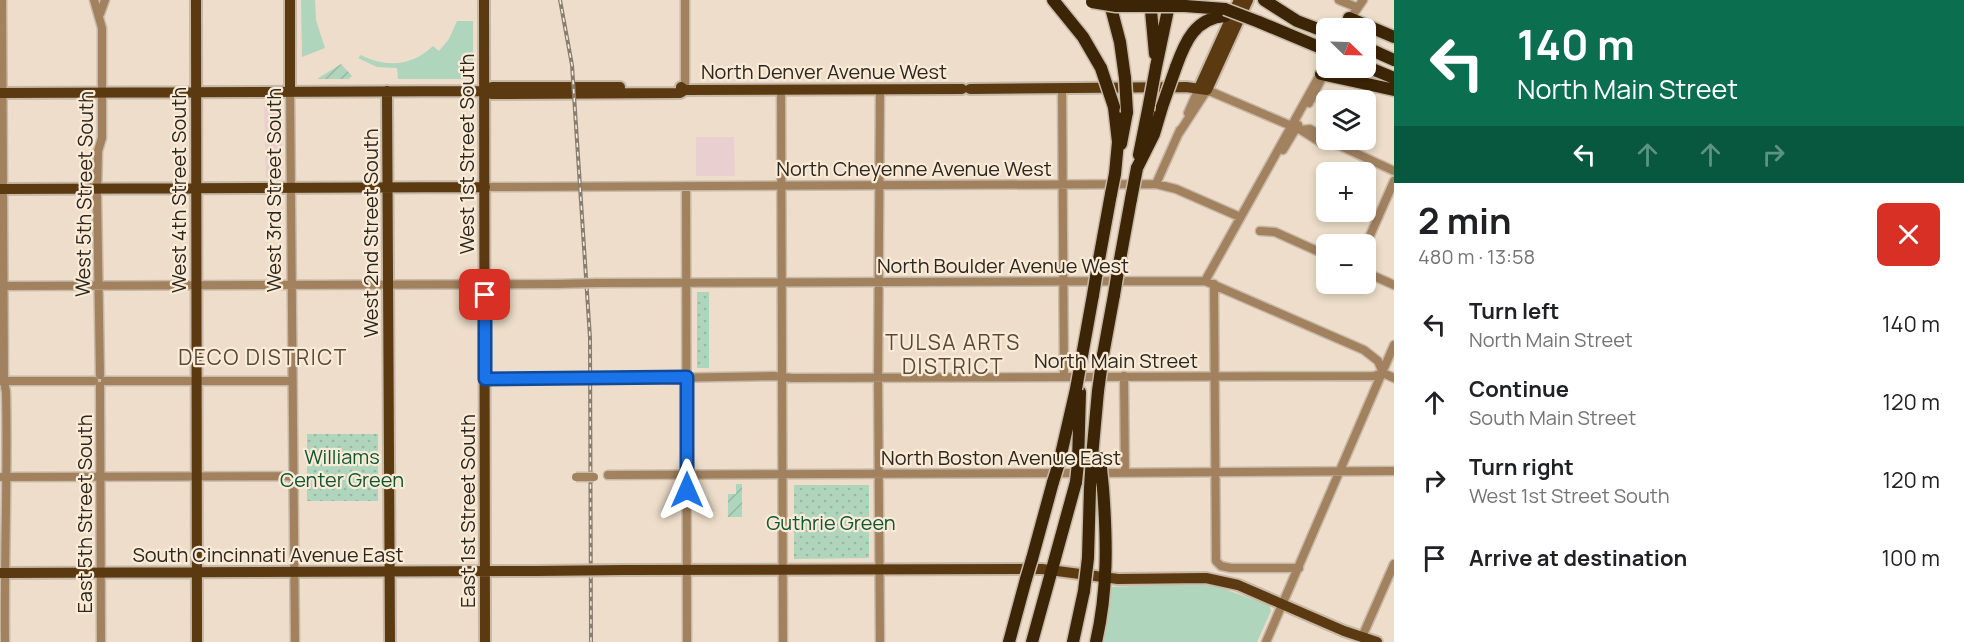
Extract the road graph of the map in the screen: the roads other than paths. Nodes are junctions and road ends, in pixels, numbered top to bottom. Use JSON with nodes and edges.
{"nodes":[{"id":1,"x":3,"y":0,"type":"edge"},
{"id":2,"x":196,"y":0,"type":"edge"},
{"id":3,"x":290,"y":0,"type":"edge"},
{"id":4,"x":484,"y":0,"type":"edge"},
{"id":5,"x":685,"y":0,"type":"edge"},
{"id":6,"x":1053,"y":0,"type":"edge"},
{"id":7,"x":1108,"y":0,"type":"edge"},
{"id":8,"x":1117,"y":0,"type":"edge"},
{"id":9,"x":1150,"y":0,"type":"edge"},
{"id":10,"x":1170,"y":0,"type":"edge"},
{"id":11,"x":1239,"y":0,"type":"edge"},
{"id":12,"x":1248,"y":0,"type":"edge"},
{"id":13,"x":1265,"y":0,"type":"edge"},
{"id":14,"x":1279,"y":0,"type":"edge"},
{"id":15,"x":1339,"y":0,"type":"edge"},
{"id":16,"x":1363,"y":0,"type":"edge"},
{"id":17,"x":104,"y":1,"type":"edge"},
{"id":18,"x":1090,"y":1,"type":"edge"},
{"id":19,"x":1132,"y":6,"type":"junction"},
{"id":20,"x":1349,"y":18,"type":"edge"},
{"id":21,"x":1258,"y":22,"type":"junction"},
{"id":22,"x":1316,"y":24,"type":"edge"},
{"id":23,"x":1316,"y":28,"type":"edge"},
{"id":24,"x":1376,"y":29,"type":"edge"},
{"id":25,"x":1394,"y":37,"type":"edge"},
{"id":26,"x":1316,"y":46,"type":"edge"},
{"id":27,"x":1376,"y":52,"type":"edge"},
{"id":28,"x":1394,"y":60,"type":"edge"},
{"id":29,"x":1156,"y":67,"type":"junction"},
{"id":30,"x":1376,"y":71,"type":"edge"},
{"id":31,"x":1316,"y":77,"type":"edge"},
{"id":32,"x":1125,"y":78,"type":"junction"},
{"id":33,"x":1356,"y":78,"type":"edge"},
{"id":34,"x":1394,"y":78,"type":"edge"},
{"id":35,"x":1062,"y":88,"type":"junction"},
{"id":36,"x":781,"y":89,"type":"junction"},
{"id":37,"x":880,"y":89,"type":"junction"},
{"id":38,"x":1203,"y":89,"type":"junction"},
{"id":39,"x":685,"y":90,"type":"junction"},
{"id":40,"x":1394,"y":90,"type":"edge"},
{"id":41,"x":387,"y":91,"type":"junction"},
{"id":42,"x":484,"y":91,"type":"junction"},
{"id":43,"x":2,"y":92,"type":"edge"},
{"id":44,"x":102,"y":92,"type":"junction"},
{"id":45,"x":195,"y":92,"type":"junction"},
{"id":46,"x":290,"y":92,"type":"junction"},
{"id":47,"x":1296,"y":128,"type":"junction"},
{"id":48,"x":1316,"y":133,"type":"edge"},
{"id":49,"x":1316,"y":140,"type":"edge"},
{"id":50,"x":1346,"y":150,"type":"edge"},
{"id":51,"x":1137,"y":168,"type":"junction"},
{"id":52,"x":1394,"y":171,"type":"edge"},
{"id":53,"x":1394,"y":181,"type":"edge"},
{"id":54,"x":1063,"y":184,"type":"junction"},
{"id":55,"x":1113,"y":184,"type":"junction"},
{"id":56,"x":1156,"y":184,"type":"junction"},
{"id":57,"x":783,"y":185,"type":"junction"},
{"id":58,"x":879,"y":185,"type":"junction"},
{"id":59,"x":686,"y":186,"type":"junction"},
{"id":60,"x":292,"y":187,"type":"junction"},
{"id":61,"x":388,"y":187,"type":"junction"},
{"id":62,"x":485,"y":187,"type":"junction"},
{"id":63,"x":196,"y":188,"type":"junction"},
{"id":64,"x":2,"y":189,"type":"edge"},
{"id":65,"x":97,"y":189,"type":"junction"},
{"id":66,"x":1240,"y":217,"type":"junction"},
{"id":67,"x":1260,"y":231,"type":"dead end"},
{"id":68,"x":1371,"y":234,"type":"edge"},
{"id":69,"x":1316,"y":250,"type":"edge"},
{"id":70,"x":1376,"y":277,"type":"edge"},
{"id":71,"x":1063,"y":281,"type":"junction"},
{"id":72,"x":686,"y":282,"type":"junction"},
{"id":73,"x":783,"y":282,"type":"junction"},
{"id":74,"x":878,"y":282,"type":"junction"},
{"id":75,"x":1210,"y":282,"type":"junction"},
{"id":76,"x":388,"y":283,"type":"junction"},
{"id":77,"x":485,"y":283,"type":"junction"},
{"id":78,"x":100,"y":284,"type":"junction"},
{"id":79,"x":196,"y":284,"type":"junction"},
{"id":80,"x":292,"y":285,"type":"junction"},
{"id":81,"x":1394,"y":285,"type":"edge"},
{"id":82,"x":2,"y":286,"type":"edge"},
{"id":83,"x":1394,"y":345,"type":"edge"},
{"id":84,"x":1364,"y":350,"type":"junction"},
{"id":85,"x":1389,"y":358,"type":"junction"},
{"id":86,"x":1383,"y":373,"type":"junction"},
{"id":87,"x":1215,"y":375,"type":"junction"},
{"id":88,"x":1124,"y":376,"type":"junction"},
{"id":89,"x":687,"y":377,"type":"junction"},
{"id":90,"x":784,"y":377,"type":"junction"},
{"id":91,"x":878,"y":377,"type":"junction"},
{"id":92,"x":1064,"y":377,"type":"junction"},
{"id":93,"x":1394,"y":378,"type":"edge"},
{"id":94,"x":485,"y":379,"type":"junction"},
{"id":95,"x":197,"y":380,"type":"junction"},
{"id":96,"x":2,"y":381,"type":"edge"},
{"id":97,"x":100,"y":381,"type":"junction"},
{"id":98,"x":292,"y":381,"type":"junction"},
{"id":99,"x":1078,"y":389,"type":"junction"},
{"id":100,"x":1340,"y":471,"type":"junction"},
{"id":101,"x":1394,"y":471,"type":"edge"},
{"id":102,"x":1215,"y":472,"type":"junction"},
{"id":103,"x":1125,"y":473,"type":"junction"},
{"id":104,"x":687,"y":474,"type":"junction"},
{"id":105,"x":783,"y":474,"type":"junction"},
{"id":106,"x":880,"y":474,"type":"junction"},
{"id":107,"x":608,"y":475,"type":"dead end"},
{"id":108,"x":101,"y":476,"type":"junction"},
{"id":109,"x":198,"y":476,"type":"junction"},
{"id":110,"x":293,"y":476,"type":"junction"},
{"id":111,"x":2,"y":477,"type":"edge"},
{"id":112,"x":576,"y":477,"type":"dead end"},
{"id":113,"x":594,"y":477,"type":"dead end"},
{"id":114,"x":1097,"y":488,"type":"junction"},
{"id":115,"x":1394,"y":564,"type":"edge"},
{"id":116,"x":1299,"y":568,"type":"junction"},
{"id":117,"x":879,"y":569,"type":"junction"},
{"id":118,"x":1053,"y":569,"type":"junction"},
{"id":119,"x":688,"y":570,"type":"junction"},
{"id":120,"x":783,"y":570,"type":"junction"},
{"id":121,"x":294,"y":572,"type":"junction"},
{"id":122,"x":389,"y":572,"type":"junction"},
{"id":123,"x":485,"y":572,"type":"junction"},
{"id":124,"x":2,"y":573,"type":"edge"},
{"id":125,"x":101,"y":573,"type":"junction"},
{"id":126,"x":197,"y":573,"type":"junction"},
{"id":127,"x":1106,"y":578,"type":"junction"},
{"id":128,"x":1283,"y":604,"type":"junction"},
{"id":129,"x":1362,"y":637,"type":"junction"},
{"id":130,"x":5,"y":642,"type":"edge"},
{"id":131,"x":101,"y":642,"type":"edge"},
{"id":132,"x":197,"y":642,"type":"edge"},
{"id":133,"x":295,"y":642,"type":"edge"},
{"id":134,"x":390,"y":642,"type":"edge"},
{"id":135,"x":485,"y":642,"type":"edge"},
{"id":136,"x":687,"y":642,"type":"edge"},
{"id":137,"x":783,"y":642,"type":"edge"},
{"id":138,"x":880,"y":642,"type":"edge"},
{"id":139,"x":1009,"y":642,"type":"edge"},
{"id":140,"x":1032,"y":642,"type":"edge"},
{"id":141,"x":1073,"y":642,"type":"edge"},
{"id":142,"x":1096,"y":642,"type":"edge"},
{"id":143,"x":1266,"y":642,"type":"edge"},
{"id":144,"x":1377,"y":642,"type":"edge"}],
"edges":[{"from":1,"to":43,"type":"street"},
{"from":2,"to":45,"type":"main road","name":"West 4th Street South"},
{"from":3,"to":46,"type":"main road","name":"West 3rd Street South"},
{"from":4,"to":42,"type":"main road","name":"West 1st Street South"},
{"from":5,"to":39,"type":"street"},
{"from":6,"to":55,"type":"highway","bridge":true},
{"from":7,"to":19,"type":"highway","bridge":true},
{"from":7,"to":32,"type":"highway"},
{"from":8,"to":32,"type":"highway"},
{"from":9,"to":29,"type":"highway"},
{"from":10,"to":29,"type":"highway"},
{"from":11,"to":38,"type":"main road"},
{"from":12,"to":38,"type":"main road"},
{"from":13,"to":23,"type":"highway"},
{"from":14,"to":22,"type":"highway"},
{"from":15,"to":20,"type":"street"},
{"from":16,"to":20,"type":"street"},
{"from":17,"to":44,"type":"street","name":"West 5th Street South"},
{"from":18,"to":19,"type":"highway","bridge":true},
{"from":19,"to":21,"type":"highway","bridge":true},
{"from":21,"to":26,"type":"highway"},
{"from":21,"to":51,"type":"highway","bridge":true},
{"from":24,"to":25,"type":"highway"},
{"from":27,"to":28,"type":"highway"},
{"from":29,"to":51,"type":"highway","bridge":true},
{"from":30,"to":34,"type":"highway"},
{"from":31,"to":47,"type":"street"},
{"from":32,"to":55,"type":"highway","bridge":true},
{"from":33,"to":40,"type":"highway"},
{"from":35,"to":37,"type":"main road","name":"North Denver Avenue West"},
{"from":35,"to":38,"type":"main road","name":"North Denver Avenue West"},
{"from":35,"to":54,"type":"street"},
{"from":36,"to":37,"type":"main road","name":"North Denver Avenue West"},
{"from":36,"to":39,"type":"main road","name":"North Denver Avenue West"},
{"from":36,"to":57,"type":"street"},
{"from":37,"to":58,"type":"street"},
{"from":38,"to":47,"type":"street","name":"North Denver Avenue West"},
{"from":38,"to":56,"type":"street"},
{"from":39,"to":42,"type":"main road","name":"North Denver Avenue West"},
{"from":41,"to":42,"type":"main road","name":"North Denver Avenue West"},
{"from":41,"to":46,"type":"main road","name":"North Denver Avenue West"},
{"from":41,"to":61,"type":"main road","name":"West 2nd Street South"},
{"from":42,"to":62,"type":"main road","name":"West 1st Street South"},
{"from":43,"to":44,"type":"main road","name":"North Denver Avenue West"},
{"from":43,"to":64,"type":"street"},
{"from":44,"to":45,"type":"main road","name":"North Denver Avenue West"},
{"from":44,"to":65,"type":"street","name":"West 5th Street South"},
{"from":45,"to":46,"type":"main road","name":"North Denver Avenue West"},
{"from":45,"to":63,"type":"main road","name":"West 4th Street South"},
{"from":46,"to":60,"type":"street","name":"West 3rd Street South"},
{"from":47,"to":48,"type":"street","name":"North Denver Avenue West"},
{"from":47,"to":49,"type":"street","name":"North Denver Avenue West"},
{"from":47,"to":66,"type":"street"},
{"from":50,"to":52,"type":"street","name":"North Denver Avenue West"},
{"from":51,"to":114,"type":"highway","bridge":true},
{"from":53,"to":68,"type":"street"},
{"from":54,"to":55,"type":"street","name":"North Cheyenne Avenue West"},
{"from":54,"to":58,"type":"street","name":"North Cheyenne Avenue West"},
{"from":54,"to":71,"type":"street"},
{"from":55,"to":56,"type":"street","name":"North Cheyenne Avenue West"},
{"from":55,"to":99,"type":"highway","bridge":true},
{"from":56,"to":66,"type":"street","name":"North Cheyenne Avenue West"},
{"from":57,"to":58,"type":"street","name":"North Cheyenne Avenue West"},
{"from":57,"to":59,"type":"street","name":"North Cheyenne Avenue West"},
{"from":57,"to":73,"type":"street"},
{"from":58,"to":74,"type":"street"},
{"from":59,"to":62,"type":"street","name":"North Cheyenne Avenue West"},
{"from":59,"to":72,"type":"street"},
{"from":60,"to":61,"type":"main road"},
{"from":60,"to":63,"type":"main road"},
{"from":60,"to":80,"type":"street","name":"West 3rd Street South"},
{"from":61,"to":62,"type":"main road"},
{"from":61,"to":76,"type":"main road","name":"West 2nd Street South"},
{"from":62,"to":77,"type":"main road","name":"West 1st Street South"},
{"from":63,"to":65,"type":"main road"},
{"from":63,"to":79,"type":"main road","name":"West 4th Street South"},
{"from":64,"to":65,"type":"main road"},
{"from":64,"to":82,"type":"street"},
{"from":65,"to":78,"type":"street","name":"West 5th Street South"},
{"from":66,"to":75,"type":"street"},
{"from":67,"to":69,"type":"street"},
{"from":70,"to":81,"type":"street"},
{"from":71,"to":74,"type":"street","name":"North Boulder Avenue West"},
{"from":71,"to":75,"type":"street","name":"North Boulder Avenue West"},
{"from":71,"to":92,"type":"street"},
{"from":72,"to":73,"type":"street","name":"North Boulder Avenue West"},
{"from":72,"to":77,"type":"street","name":"North Boulder Avenue West","bridge":true},
{"from":72,"to":89,"type":"street"},
{"from":73,"to":74,"type":"street","name":"North Boulder Avenue West"},
{"from":73,"to":90,"type":"street"},
{"from":74,"to":91,"type":"street"},
{"from":75,"to":84,"type":"street","name":"North Boulder Avenue West"},
{"from":75,"to":87,"type":"street"},
{"from":76,"to":77,"type":"street","name":"North Boulder Avenue West"},
{"from":76,"to":80,"type":"street","name":"North Boulder Avenue West"},
{"from":76,"to":122,"type":"main road","name":"West 2nd Street South"},
{"from":77,"to":94,"type":"main road","name":"West 1st Street South"},
{"from":78,"to":79,"type":"street","name":"North Boulder Avenue West"},
{"from":78,"to":82,"type":"street","name":"North Boulder Avenue West"},
{"from":78,"to":97,"type":"street","name":"West 5th Street South"},
{"from":79,"to":80,"type":"street","name":"North Boulder Avenue West"},
{"from":79,"to":95,"type":"main road","name":"West 4th Street South"},
{"from":80,"to":98,"type":"street","name":"West 3rd Street South"},
{"from":82,"to":96,"type":"street"},
{"from":83,"to":85,"type":"street"},
{"from":84,"to":85,"type":"street"},
{"from":84,"to":86,"type":"street","name":"North Boulder Avenue West"},
{"from":85,"to":86,"type":"street"},
{"from":86,"to":87,"type":"street","name":"North Main Street"},
{"from":86,"to":93,"type":"street"},
{"from":86,"to":100,"type":"street"},
{"from":87,"to":88,"type":"street","name":"North Main Street"},
{"from":87,"to":102,"type":"street"},
{"from":88,"to":92,"type":"street","name":"North Main Street"},
{"from":88,"to":103,"type":"street"},
{"from":89,"to":90,"type":"street","name":"North Main Street"},
{"from":89,"to":94,"type":"street","name":"North Main Street","bridge":true},
{"from":89,"to":104,"type":"street"},
{"from":90,"to":91,"type":"street","name":"North Main Street"},
{"from":90,"to":105,"type":"street"},
{"from":91,"to":92,"type":"street","name":"North Main Street"},
{"from":91,"to":106,"type":"street"},
{"from":94,"to":123,"type":"main road","name":"East 1st Street South"},
{"from":95,"to":97,"type":"street"},
{"from":95,"to":98,"type":"street"},
{"from":95,"to":109,"type":"main road","name":"West 4th Street South"},
{"from":96,"to":97,"type":"street"},
{"from":96,"to":111,"type":"street"},
{"from":97,"to":108,"type":"street","name":"East 5th Street South"},
{"from":98,"to":110,"type":"street","name":"West 3rd Street South"},
{"from":99,"to":118,"type":"highway","bridge":true},
{"from":99,"to":139,"type":"highway","bridge":true},
{"from":100,"to":101,"type":"street","name":"North Boston Avenue East"},
{"from":100,"to":102,"type":"street","name":"North Boston Avenue East"},
{"from":100,"to":116,"type":"street"},
{"from":102,"to":103,"type":"street","name":"North Boston Avenue East"},
{"from":102,"to":116,"type":"street"},
{"from":103,"to":106,"type":"street","name":"North Boston Avenue East"},
{"from":104,"to":105,"type":"street","name":"North Boston Avenue East"},
{"from":104,"to":107,"type":"street","name":"North Boston Avenue East"},
{"from":104,"to":119,"type":"street"},
{"from":105,"to":106,"type":"street","name":"North Boston Avenue East"},
{"from":105,"to":120,"type":"street"},
{"from":106,"to":117,"type":"street"},
{"from":108,"to":109,"type":"street"},
{"from":108,"to":111,"type":"street"},
{"from":108,"to":125,"type":"street","name":"East 5th Street South"},
{"from":109,"to":110,"type":"street"},
{"from":109,"to":126,"type":"main road","name":"West 4th Street South"},
{"from":110,"to":121,"type":"street","name":"West 3rd Street South"},
{"from":111,"to":124,"type":"street"},
{"from":112,"to":113,"type":"street","bridge":true},
{"from":114,"to":127,"type":"highway"},
{"from":114,"to":141,"type":"highway","bridge":true},
{"from":115,"to":129,"type":"street"},
{"from":116,"to":128,"type":"street"},
{"from":117,"to":118,"type":"main road","name":"South Cincinnati Avenue East"},
{"from":117,"to":120,"type":"main road","name":"South Cincinnati Avenue East"},
{"from":117,"to":138,"type":"street"},
{"from":118,"to":127,"type":"main road","name":"South Cincinnati Avenue East"},
{"from":118,"to":140,"type":"highway"},
{"from":119,"to":120,"type":"main road","name":"South Cincinnati Avenue East"},
{"from":119,"to":123,"type":"main road","name":"South Cincinnati Avenue East","bridge":true},
{"from":119,"to":136,"type":"street"},
{"from":120,"to":137,"type":"street"},
{"from":121,"to":122,"type":"main road","name":"South Cincinnati Avenue East"},
{"from":121,"to":126,"type":"main road","name":"South Cincinnati Avenue East"},
{"from":121,"to":133,"type":"street","name":"West 3rd Street South"},
{"from":122,"to":123,"type":"main road","name":"South Cincinnati Avenue East"},
{"from":122,"to":134,"type":"main road","name":"West 2nd Street South"},
{"from":123,"to":135,"type":"main road","name":"East 1st Street South"},
{"from":124,"to":125,"type":"main road","name":"South Cincinnati Avenue East"},
{"from":124,"to":130,"type":"street"},
{"from":125,"to":126,"type":"main road","name":"South Cincinnati Avenue East"},
{"from":125,"to":131,"type":"street","name":"East 5th Street South"},
{"from":126,"to":132,"type":"main road","name":"West 4th Street South"},
{"from":127,"to":128,"type":"main road","name":"South Cincinnati Avenue East"},
{"from":127,"to":142,"type":"highway"},
{"from":128,"to":129,"type":"main road","name":"South Cincinnati Avenue East"},
{"from":128,"to":143,"type":"street"},
{"from":129,"to":144,"type":"main road","name":"South Cincinnati Avenue East"}]}
